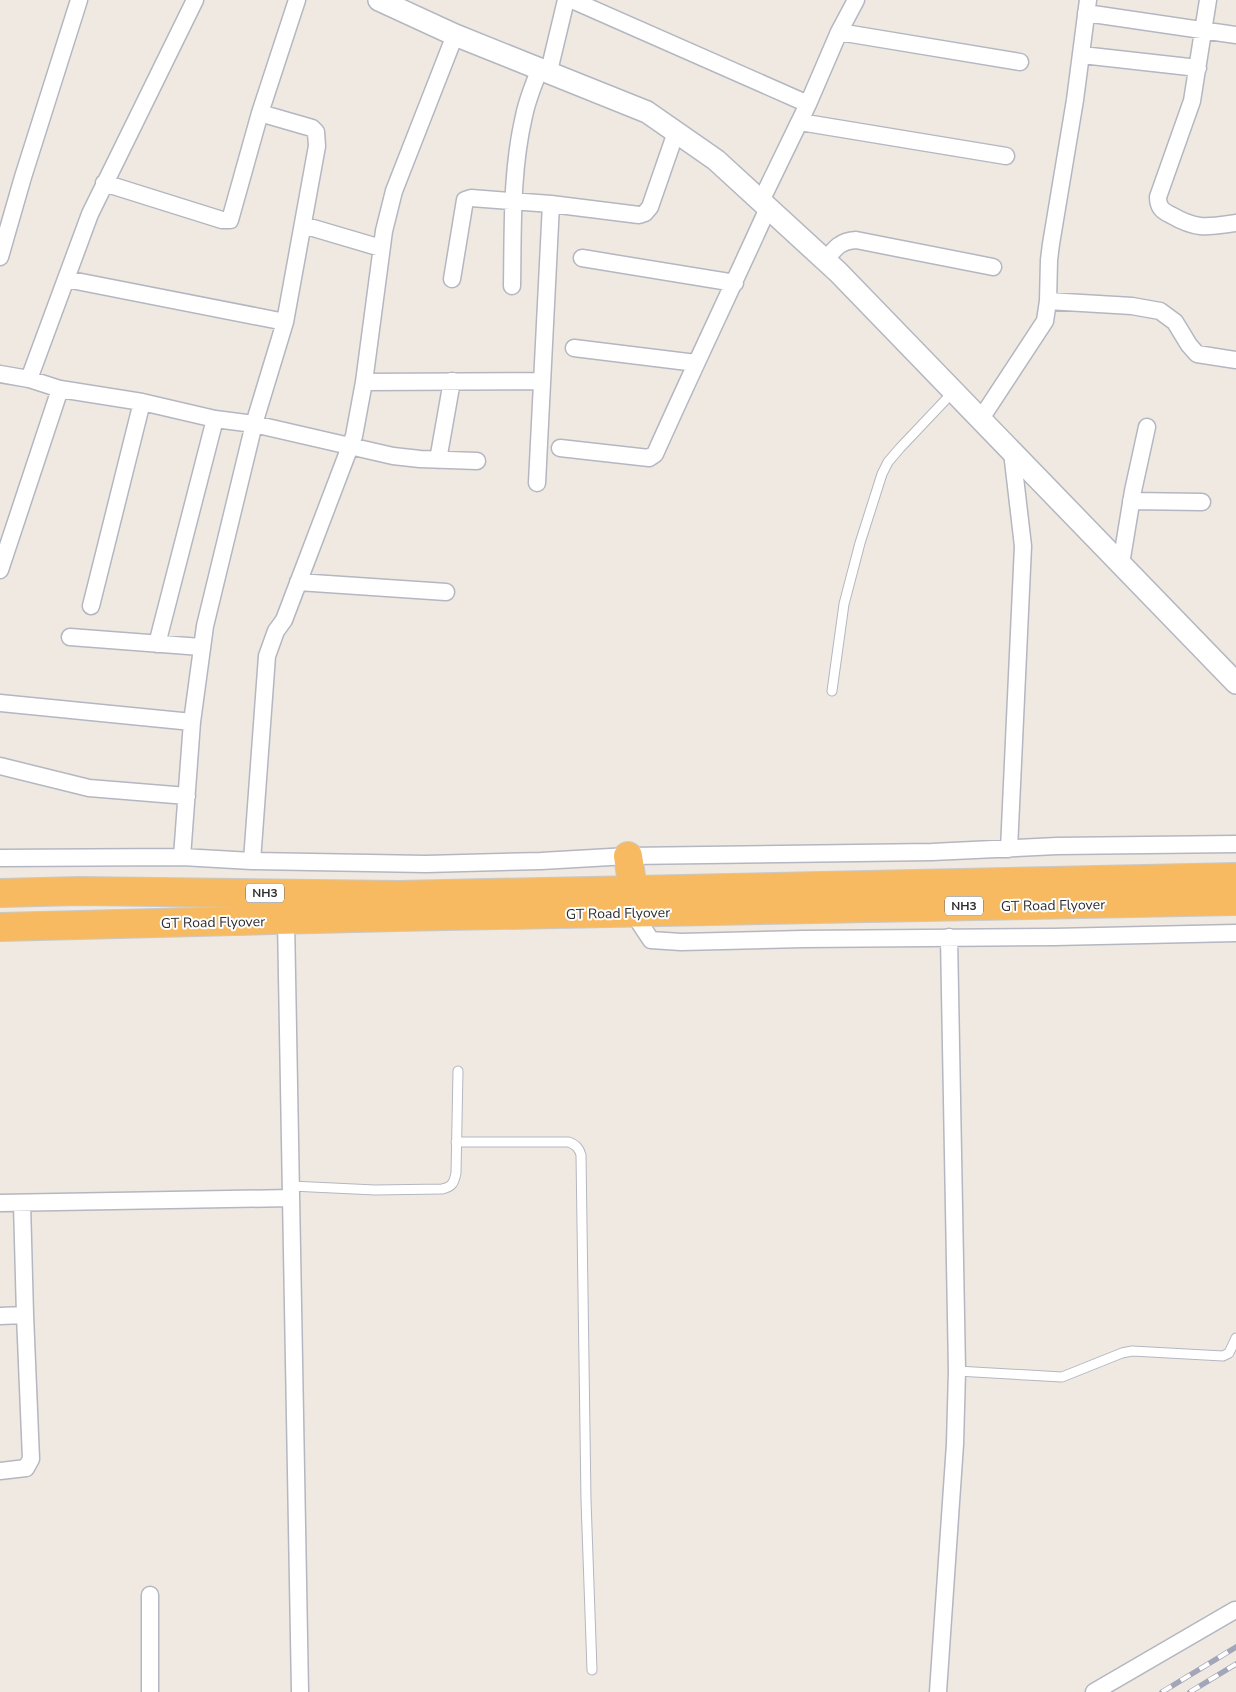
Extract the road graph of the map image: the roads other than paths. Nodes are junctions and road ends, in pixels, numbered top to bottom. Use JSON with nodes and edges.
{"nodes":[{"id":1,"x":79,"y":0,"type":"edge"},
{"id":2,"x":196,"y":0,"type":"edge"},
{"id":3,"x":297,"y":0,"type":"edge"},
{"id":4,"x":378,"y":0,"type":"edge"},
{"id":5,"x":566,"y":0,"type":"edge"},
{"id":6,"x":572,"y":0,"type":"edge"},
{"id":7,"x":856,"y":0,"type":"edge"},
{"id":8,"x":1208,"y":0,"type":"edge"},
{"id":9,"x":1087,"y":6,"type":"edge"},
{"id":10,"x":1203,"y":31,"type":"junction"},
{"id":11,"x":839,"y":32,"type":"junction"},
{"id":12,"x":455,"y":35,"type":"junction"},
{"id":13,"x":1236,"y":35,"type":"edge"},
{"id":14,"x":1082,"y":55,"type":"junction"},
{"id":15,"x":1020,"y":62,"type":"dead end"},
{"id":16,"x":1198,"y":68,"type":"junction"},
{"id":17,"x":544,"y":70,"type":"junction"},
{"id":18,"x":808,"y":104,"type":"junction"},
{"id":19,"x":260,"y":113,"type":"junction"},
{"id":20,"x":800,"y":122,"type":"junction"},
{"id":21,"x":676,"y":132,"type":"junction"},
{"id":22,"x":1006,"y":156,"type":"dead end"},
{"id":23,"x":104,"y":183,"type":"junction"},
{"id":24,"x":514,"y":201,"type":"junction"},
{"id":25,"x":551,"y":204,"type":"junction"},
{"id":26,"x":764,"y":204,"type":"junction"},
{"id":27,"x":1236,"y":222,"type":"edge"},
{"id":28,"x":303,"y":225,"type":"junction"},
{"id":29,"x":382,"y":248,"type":"junction"},
{"id":30,"x":0,"y":257,"type":"edge"},
{"id":31,"x":582,"y":258,"type":"dead end"},
{"id":32,"x":826,"y":261,"type":"junction"},
{"id":33,"x":993,"y":267,"type":"dead end"},
{"id":34,"x":66,"y":279,"type":"junction"},
{"id":35,"x":452,"y":279,"type":"dead end"},
{"id":36,"x":735,"y":283,"type":"junction"},
{"id":37,"x":512,"y":286,"type":"dead end"},
{"id":38,"x":1048,"y":301,"type":"junction"},
{"id":39,"x":285,"y":322,"type":"junction"},
{"id":40,"x":574,"y":348,"type":"dead end"},
{"id":41,"x":1236,"y":360,"type":"edge"},
{"id":42,"x":696,"y":363,"type":"junction"},
{"id":43,"x":1,"y":376,"type":"edge"},
{"id":44,"x":29,"y":379,"type":"junction"},
{"id":45,"x":452,"y":381,"type":"junction"},
{"id":46,"x":542,"y":381,"type":"junction"},
{"id":47,"x":364,"y":382,"type":"junction"},
{"id":48,"x":60,"y":389,"type":"junction"},
{"id":49,"x":953,"y":392,"type":"junction"},
{"id":50,"x":142,"y":402,"type":"junction"},
{"id":51,"x":216,"y":419,"type":"junction"},
{"id":52,"x":980,"y":420,"type":"junction"},
{"id":53,"x":254,"y":424,"type":"junction"},
{"id":54,"x":1147,"y":427,"type":"dead end"},
{"id":55,"x":351,"y":446,"type":"junction"},
{"id":56,"x":560,"y":448,"type":"dead end"},
{"id":57,"x":1012,"y":452,"type":"junction"},
{"id":58,"x":438,"y":460,"type":"junction"},
{"id":59,"x":477,"y":462,"type":"dead end"},
{"id":60,"x":538,"y":483,"type":"dead end"},
{"id":61,"x":1131,"y":501,"type":"junction"},
{"id":62,"x":1202,"y":502,"type":"dead end"},
{"id":63,"x":1120,"y":564,"type":"junction"},
{"id":64,"x":0,"y":570,"type":"edge"},
{"id":65,"x":298,"y":582,"type":"junction"},
{"id":66,"x":446,"y":592,"type":"dead end"},
{"id":67,"x":91,"y":606,"type":"dead end"},
{"id":68,"x":70,"y":637,"type":"dead end"},
{"id":69,"x":157,"y":644,"type":"junction"},
{"id":70,"x":201,"y":647,"type":"junction"},
{"id":71,"x":1228,"y":665,"type":"edge"},
{"id":72,"x":1236,"y":683,"type":"edge"},
{"id":73,"x":832,"y":691,"type":"dead end"},
{"id":74,"x":0,"y":703,"type":"edge"},
{"id":75,"x":192,"y":722,"type":"junction"},
{"id":76,"x":0,"y":766,"type":"edge"},
{"id":77,"x":187,"y":796,"type":"junction"},
{"id":78,"x":1236,"y":844,"type":"edge"},
{"id":79,"x":1010,"y":848,"type":"junction"},
{"id":80,"x":628,"y":856,"type":"junction"},
{"id":81,"x":182,"y":857,"type":"junction"},
{"id":82,"x":0,"y":858,"type":"edge"},
{"id":83,"x":252,"y":861,"type":"junction"},
{"id":84,"x":1236,"y":877,"type":"edge"},
{"id":85,"x":0,"y":893,"type":"edge"},
{"id":86,"x":633,"y":901,"type":"junction"},
{"id":87,"x":1236,"y":901,"type":"edge"},
{"id":88,"x":286,"y":920,"type":"junction"},
{"id":89,"x":0,"y":927,"type":"edge"},
{"id":90,"x":1236,"y":933,"type":"edge"},
{"id":91,"x":949,"y":937,"type":"junction"},
{"id":92,"x":458,"y":1071,"type":"dead end"},
{"id":93,"x":456,"y":1142,"type":"junction"},
{"id":94,"x":291,"y":1192,"type":"junction"},
{"id":95,"x":0,"y":1203,"type":"edge"},
{"id":96,"x":22,"y":1203,"type":"junction"},
{"id":97,"x":25,"y":1315,"type":"junction"},
{"id":98,"x":0,"y":1316,"type":"edge"},
{"id":99,"x":1236,"y":1338,"type":"edge"},
{"id":100,"x":957,"y":1371,"type":"junction"},
{"id":101,"x":0,"y":1471,"type":"edge"},
{"id":102,"x":150,"y":1595,"type":"dead end"},
{"id":103,"x":1235,"y":1610,"type":"dead end"},
{"id":104,"x":592,"y":1670,"type":"dead end"},
{"id":105,"x":150,"y":1692,"type":"edge"},
{"id":106,"x":300,"y":1692,"type":"edge"},
{"id":107,"x":938,"y":1692,"type":"edge"},
{"id":108,"x":1094,"y":1692,"type":"edge"}],
"edges":[{"from":1,"to":30,"type":"street"},
{"from":2,"to":23,"type":"street"},
{"from":3,"to":19,"type":"street"},
{"from":4,"to":12,"type":"street"},
{"from":5,"to":17,"type":"street"},
{"from":6,"to":18,"type":"street"},
{"from":7,"to":11,"type":"street"},
{"from":8,"to":10,"type":"street"},
{"from":9,"to":10,"type":"street"},
{"from":9,"to":14,"type":"street"},
{"from":10,"to":13,"type":"street"},
{"from":10,"to":16,"type":"street"},
{"from":11,"to":15,"type":"street"},
{"from":11,"to":18,"type":"street"},
{"from":12,"to":17,"type":"street"},
{"from":12,"to":29,"type":"street"},
{"from":14,"to":16,"type":"street"},
{"from":14,"to":38,"type":"street"},
{"from":16,"to":27,"type":"street"},
{"from":17,"to":21,"type":"street"},
{"from":17,"to":24,"type":"street"},
{"from":18,"to":20,"type":"street"},
{"from":19,"to":23,"type":"street"},
{"from":19,"to":28,"type":"street"},
{"from":20,"to":22,"type":"street"},
{"from":20,"to":26,"type":"street"},
{"from":21,"to":25,"type":"street"},
{"from":21,"to":26,"type":"street"},
{"from":23,"to":34,"type":"street"},
{"from":24,"to":25,"type":"street"},
{"from":24,"to":35,"type":"street"},
{"from":24,"to":37,"type":"street"},
{"from":25,"to":46,"type":"street"},
{"from":26,"to":32,"type":"street"},
{"from":26,"to":36,"type":"street"},
{"from":28,"to":29,"type":"street"},
{"from":28,"to":39,"type":"street"},
{"from":29,"to":47,"type":"street"},
{"from":31,"to":36,"type":"street"},
{"from":32,"to":33,"type":"street"},
{"from":32,"to":49,"type":"street"},
{"from":34,"to":39,"type":"street"},
{"from":34,"to":44,"type":"street"},
{"from":36,"to":42,"type":"street"},
{"from":38,"to":41,"type":"street"},
{"from":38,"to":52,"type":"street"},
{"from":39,"to":53,"type":"street"},
{"from":40,"to":42,"type":"street"},
{"from":42,"to":56,"type":"street"},
{"from":43,"to":44,"type":"street"},
{"from":44,"to":48,"type":"street"},
{"from":45,"to":46,"type":"street"},
{"from":45,"to":47,"type":"street"},
{"from":45,"to":58,"type":"street"},
{"from":46,"to":60,"type":"street"},
{"from":47,"to":55,"type":"street"},
{"from":48,"to":50,"type":"street"},
{"from":48,"to":64,"type":"street"},
{"from":49,"to":52,"type":"street"},
{"from":49,"to":73,"type":"lane"},
{"from":50,"to":51,"type":"street"},
{"from":50,"to":67,"type":"street"},
{"from":51,"to":53,"type":"street"},
{"from":51,"to":69,"type":"street"},
{"from":52,"to":57,"type":"street"},
{"from":53,"to":55,"type":"street"},
{"from":53,"to":70,"type":"street"},
{"from":54,"to":61,"type":"street"},
{"from":55,"to":58,"type":"street"},
{"from":55,"to":65,"type":"street"},
{"from":57,"to":63,"type":"street"},
{"from":57,"to":79,"type":"street"},
{"from":58,"to":59,"type":"street"},
{"from":61,"to":62,"type":"street"},
{"from":61,"to":63,"type":"street"},
{"from":63,"to":71,"type":"street"},
{"from":65,"to":66,"type":"street"},
{"from":65,"to":83,"type":"street"},
{"from":68,"to":69,"type":"street"},
{"from":69,"to":70,"type":"street"},
{"from":70,"to":75,"type":"street"},
{"from":71,"to":72,"type":"street"},
{"from":74,"to":75,"type":"street"},
{"from":75,"to":77,"type":"street"},
{"from":76,"to":77,"type":"street"},
{"from":77,"to":81,"type":"street"},
{"from":78,"to":79,"type":"street"},
{"from":79,"to":80,"type":"street"},
{"from":80,"to":83,"type":"street"},
{"from":80,"to":86,"type":"highway"},
{"from":81,"to":82,"type":"street"},
{"from":81,"to":83,"type":"street"},
{"from":84,"to":86,"type":"highway","name":"GT Road Flyover","number":"NH3"},
{"from":85,"to":86,"type":"highway","name":"GT Road Flyover","number":"NH3"},
{"from":86,"to":87,"type":"highway","name":"GT Road Flyover","number":"NH3"},
{"from":86,"to":88,"type":"highway","name":"GT Road Flyover","number":"NH3"},
{"from":86,"to":91,"type":"street"},
{"from":88,"to":89,"type":"highway","name":"GT Road Flyover","number":"NH3"},
{"from":88,"to":94,"type":"street"},
{"from":90,"to":91,"type":"street"},
{"from":91,"to":100,"type":"street"},
{"from":92,"to":93,"type":"lane"},
{"from":93,"to":94,"type":"lane"},
{"from":93,"to":104,"type":"lane"},
{"from":94,"to":96,"type":"street"},
{"from":94,"to":106,"type":"street"},
{"from":95,"to":96,"type":"street"},
{"from":96,"to":97,"type":"street"},
{"from":97,"to":98,"type":"street"},
{"from":97,"to":101,"type":"street"},
{"from":99,"to":100,"type":"lane"},
{"from":100,"to":107,"type":"street"},
{"from":102,"to":105,"type":"street"},
{"from":103,"to":108,"type":"street"}]}
